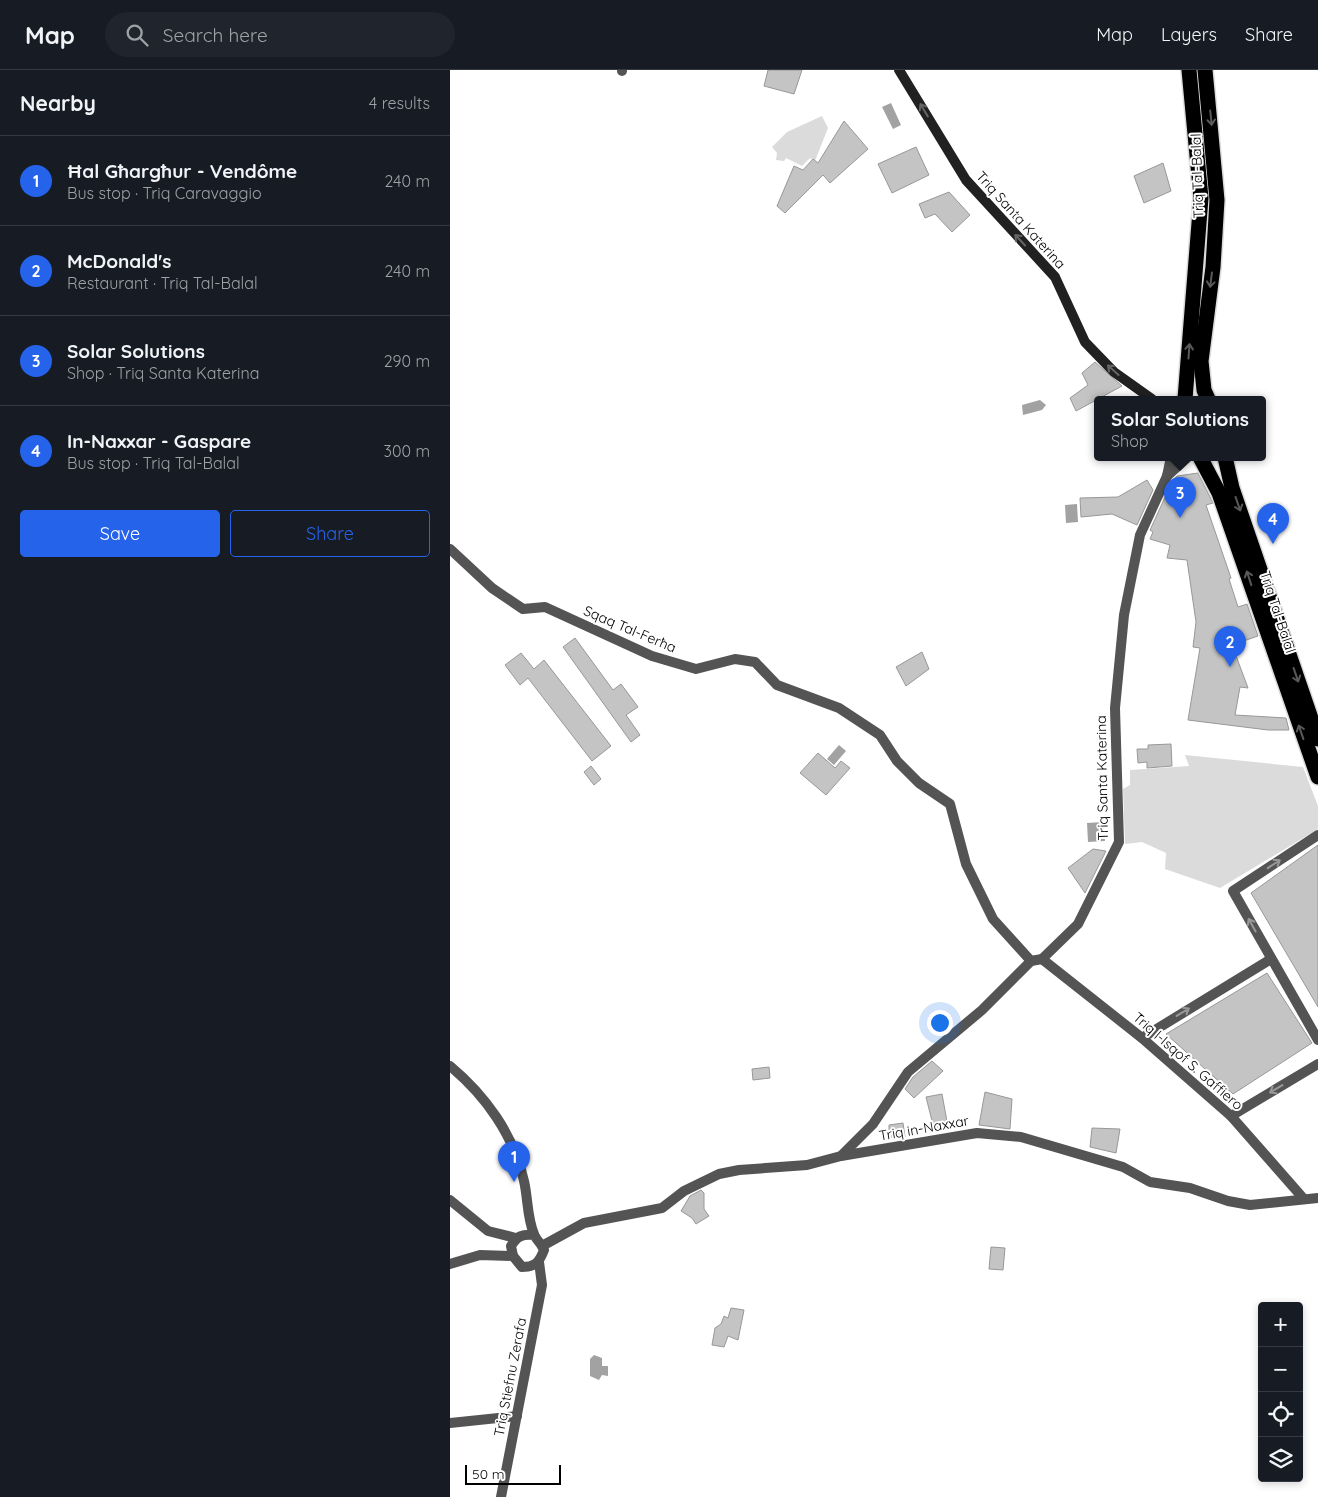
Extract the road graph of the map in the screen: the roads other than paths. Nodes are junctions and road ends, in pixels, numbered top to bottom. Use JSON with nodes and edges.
{"nodes":[{"id":1,"x":899,"y":70,"type":"edge"},
{"id":2,"x":1189,"y":70,"type":"edge"},
{"id":3,"x":1206,"y":70,"type":"edge"},
{"id":4,"x":1148,"y":396,"type":"edge"},
{"id":5,"x":1185,"y":396,"type":"edge"},
{"id":6,"x":1207,"y":396,"type":"edge"},
{"id":7,"x":1170,"y":461,"type":"edge"},
{"id":8,"x":1191,"y":461,"type":"edge"},
{"id":9,"x":1200,"y":461,"type":"edge"},
{"id":10,"x":1226,"y":461,"type":"edge"},
{"id":11,"x":1167,"y":476,"type":"junction"},
{"id":12,"x":450,"y":549,"type":"edge"},
{"id":13,"x":1318,"y":739,"type":"edge"},
{"id":14,"x":1318,"y":777,"type":"edge"},
{"id":15,"x":1318,"y":835,"type":"edge"},
{"id":16,"x":1042,"y":959,"type":"junction"},
{"id":17,"x":1271,"y":959,"type":"junction"},
{"id":18,"x":1031,"y":961,"type":"junction"},
{"id":19,"x":1142,"y":1038,"type":"junction"},
{"id":20,"x":1318,"y":1040,"type":"edge"},
{"id":21,"x":1318,"y":1064,"type":"edge"},
{"id":22,"x":450,"y":1066,"type":"edge"},
{"id":23,"x":1231,"y":1116,"type":"junction"},
{"id":24,"x":841,"y":1156,"type":"junction"},
{"id":25,"x":1303,"y":1198,"type":"junction"},
{"id":26,"x":1318,"y":1198,"type":"edge"},
{"id":27,"x":450,"y":1200,"type":"edge"},
{"id":28,"x":534,"y":1235,"type":"junction"},
{"id":29,"x":516,"y":1238,"type":"junction"},
{"id":30,"x":542,"y":1246,"type":"junction"},
{"id":31,"x":512,"y":1256,"type":"junction"},
{"id":32,"x":539,"y":1262,"type":"junction"},
{"id":33,"x":450,"y":1264,"type":"edge"},
{"id":34,"x":517,"y":1416,"type":"junction"},
{"id":35,"x":450,"y":1422,"type":"edge"},
{"id":36,"x":501,"y":1497,"type":"edge"}],
"edges":[{"from":4,"to":1,"type":"main road","name":"Triq Santa Katerina","one_way":true},
{"from":5,"to":2,"type":"highway","name":"Triq Tal-Balal","one_way":true},
{"from":3,"to":6,"type":"highway","name":"Triq Tal-Balal","one_way":true},
{"from":7,"to":11,"type":"street","name":"Triq Santa Katerina"},
{"from":8,"to":11,"type":"street","name":"Triq Santa Katerina"},
{"from":14,"to":9,"type":"highway","name":"Triq Tal-Balal","one_way":true},
{"from":10,"to":13,"type":"highway","name":"Triq Tal-Balal","one_way":true},
{"from":11,"to":16,"type":"street","name":"Triq Santa Katerina"},
{"from":12,"to":18,"type":"street","name":"Sqaq Tal-Ferħa"},
{"from":17,"to":15,"type":"street","one_way":true},
{"from":16,"to":18,"type":"street"},
{"from":16,"to":19,"type":"street","name":"Triq l-Isqof S. Gaffiero"},
{"from":19,"to":17,"type":"street","one_way":true},
{"from":17,"to":20,"type":"street"},
{"from":18,"to":24,"type":"street"},
{"from":19,"to":23,"type":"street","name":"Triq l-Isqof S. Gaffiero"},
{"from":21,"to":23,"type":"street","one_way":true},
{"from":22,"to":28,"type":"street"},
{"from":23,"to":25,"type":"street","name":"Triq l-Isqof S. Gaffiero"},
{"from":24,"to":25,"type":"street","name":"Triq in-Naxxar"},
{"from":24,"to":30,"type":"street","name":"Triq in-Naxxar"},
{"from":25,"to":26,"type":"street","name":"Triq in-Naxxar"},
{"from":27,"to":29,"type":"street"},
{"from":28,"to":29,"type":"street"},
{"from":28,"to":30,"type":"street"},
{"from":29,"to":31,"type":"street"},
{"from":30,"to":32,"type":"street"},
{"from":31,"to":32,"type":"street"},
{"from":31,"to":33,"type":"street"},
{"from":32,"to":34,"type":"street","name":"Triq Stiefnu Zerafa"},
{"from":34,"to":35,"type":"street"},
{"from":34,"to":36,"type":"street","name":"Triq Stiefnu Zerafa"}]}
